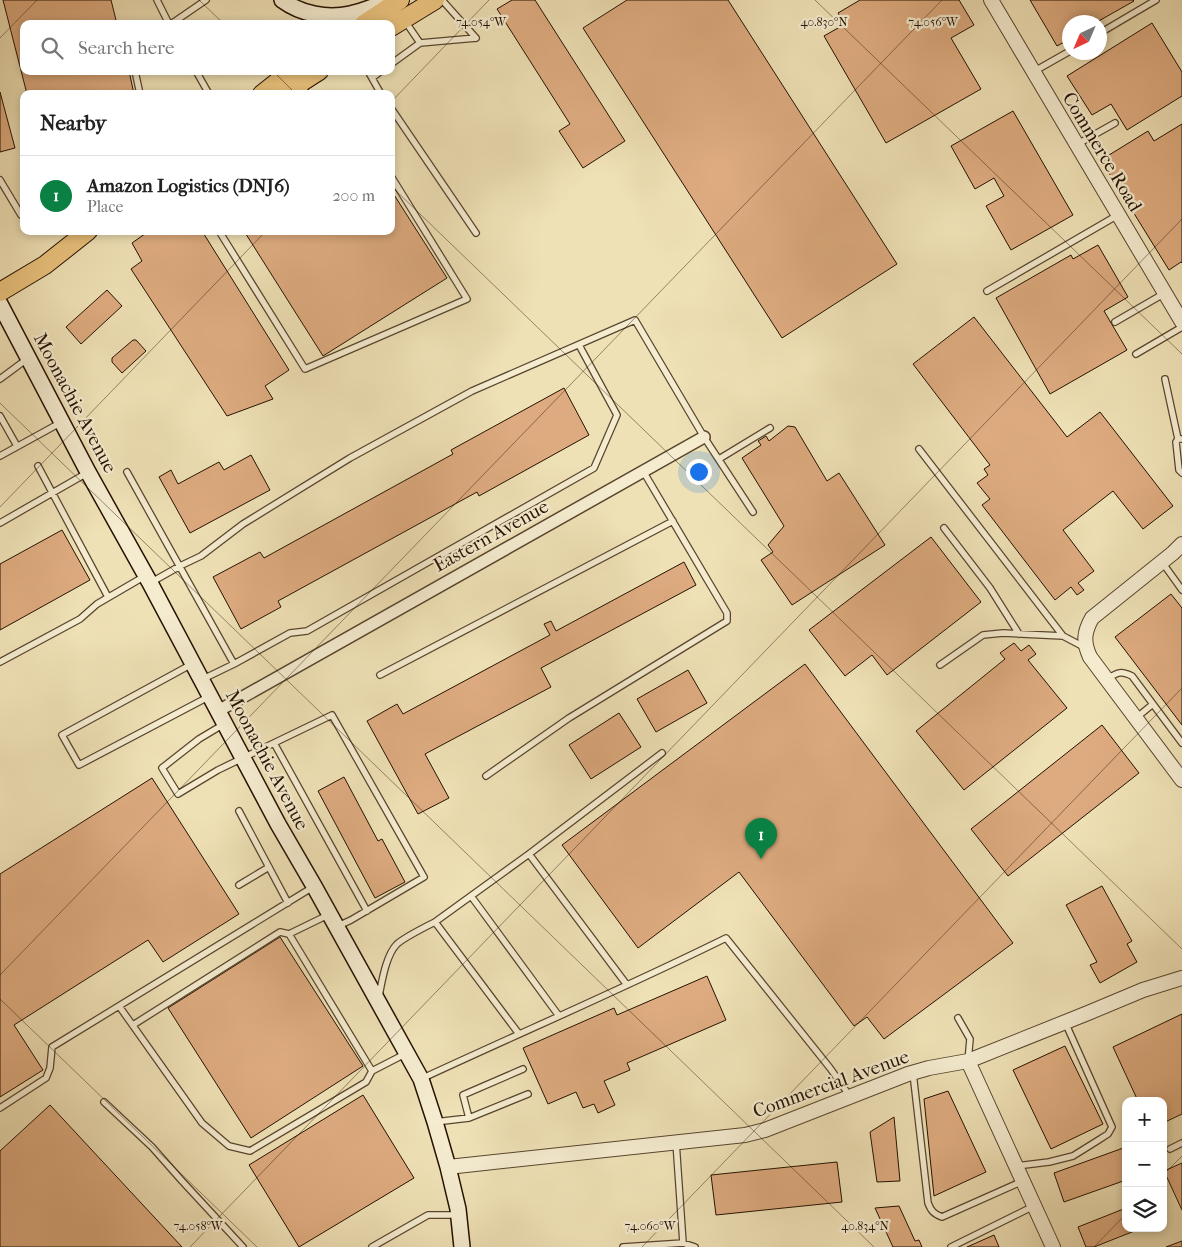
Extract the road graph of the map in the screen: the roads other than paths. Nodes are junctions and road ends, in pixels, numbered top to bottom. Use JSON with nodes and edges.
{"nodes":[{"id":1,"x":157,"y":0,"type":"edge"},
{"id":2,"x":206,"y":0,"type":"edge"},
{"id":3,"x":282,"y":0,"type":"edge"},
{"id":4,"x":391,"y":0,"type":"edge"},
{"id":5,"x":400,"y":0,"type":"edge"},
{"id":6,"x":435,"y":0,"type":"edge"},
{"id":7,"x":442,"y":0,"type":"edge"},
{"id":8,"x":990,"y":0,"type":"edge"},
{"id":9,"x":1156,"y":0,"type":"edge"},
{"id":10,"x":168,"y":20,"type":"edge"},
{"id":11,"x":176,"y":20,"type":"edge"},
{"id":12,"x":370,"y":20,"type":"edge"},
{"id":13,"x":397,"y":23,"type":"edge"},
{"id":14,"x":1107,"y":29,"type":"edge"},
{"id":15,"x":420,"y":43,"type":"junction"},
{"id":16,"x":1062,"y":55,"type":"edge"},
{"id":17,"x":395,"y":61,"type":"edge"},
{"id":18,"x":1033,"y":72,"type":"junction"},
{"id":19,"x":136,"y":75,"type":"edge"},
{"id":20,"x":198,"y":75,"type":"edge"},
{"id":21,"x":313,"y":75,"type":"edge"},
{"id":22,"x":370,"y":75,"type":"edge"},
{"id":23,"x":376,"y":75,"type":"edge"},
{"id":24,"x":372,"y":78,"type":"junction"},
{"id":25,"x":299,"y":83,"type":"edge"},
{"id":26,"x":139,"y":90,"type":"edge"},
{"id":27,"x":207,"y":90,"type":"edge"},
{"id":28,"x":275,"y":90,"type":"edge"},
{"id":29,"x":379,"y":90,"type":"edge"},
{"id":30,"x":395,"y":114,"type":"edge"},
{"id":31,"x":1115,"y":123,"type":"dead end"},
{"id":32,"x":1076,"y":145,"type":"junction"},
{"id":33,"x":0,"y":180,"type":"edge"},
{"id":34,"x":395,"y":182,"type":"edge"},
{"id":35,"x":20,"y":213,"type":"edge"},
{"id":36,"x":1118,"y":215,"type":"junction"},
{"id":37,"x":476,"y":233,"type":"dead end"},
{"id":38,"x":83,"y":235,"type":"edge"},
{"id":39,"x":221,"y":235,"type":"edge"},
{"id":40,"x":987,"y":291,"type":"dead end"},
{"id":41,"x":0,"y":292,"type":"edge"},
{"id":42,"x":1165,"y":293,"type":"junction"},
{"id":43,"x":0,"y":304,"type":"edge"},
{"id":44,"x":1181,"y":320,"type":"edge"},
{"id":45,"x":1115,"y":322,"type":"dead end"},
{"id":46,"x":580,"y":344,"type":"junction"},
{"id":47,"x":1136,"y":354,"type":"dead end"},
{"id":48,"x":29,"y":358,"type":"junction"},
{"id":49,"x":0,"y":379,"type":"edge"},
{"id":50,"x":1165,"y":379,"type":"dead end"},
{"id":51,"x":0,"y":416,"type":"edge"},
{"id":52,"x":62,"y":422,"type":"junction"},
{"id":53,"x":770,"y":428,"type":"dead end"},
{"id":54,"x":704,"y":437,"type":"junction"},
{"id":55,"x":1180,"y":439,"type":"edge"},
{"id":56,"x":18,"y":446,"type":"junction"},
{"id":57,"x":920,"y":449,"type":"dead end"},
{"id":58,"x":0,"y":456,"type":"edge"},
{"id":59,"x":719,"y":459,"type":"junction"},
{"id":60,"x":38,"y":466,"type":"dead end"},
{"id":61,"x":643,"y":471,"type":"junction"},
{"id":62,"x":88,"y":472,"type":"junction"},
{"id":63,"x":127,"y":472,"type":"dead end"},
{"id":64,"x":1182,"y":473,"type":"edge"},
{"id":65,"x":52,"y":493,"type":"junction"},
{"id":66,"x":753,"y":512,"type":"dead end"},
{"id":67,"x":673,"y":521,"type":"junction"},
{"id":68,"x":0,"y":523,"type":"edge"},
{"id":69,"x":944,"y":528,"type":"dead end"},
{"id":70,"x":1182,"y":544,"type":"edge"},
{"id":71,"x":1162,"y":562,"type":"junction"},
{"id":72,"x":180,"y":566,"type":"junction"},
{"id":73,"x":147,"y":580,"type":"junction"},
{"id":74,"x":1182,"y":590,"type":"edge"},
{"id":75,"x":108,"y":597,"type":"junction"},
{"id":76,"x":1019,"y":634,"type":"junction"},
{"id":77,"x":1063,"y":636,"type":"junction"},
{"id":78,"x":1086,"y":648,"type":"junction"},
{"id":79,"x":0,"y":662,"type":"edge"},
{"id":80,"x":192,"y":664,"type":"junction"},
{"id":81,"x":234,"y":664,"type":"junction"},
{"id":82,"x":940,"y":665,"type":"dead end"},
{"id":83,"x":380,"y":675,"type":"dead end"},
{"id":84,"x":1107,"y":679,"type":"junction"},
{"id":85,"x":201,"y":680,"type":"junction"},
{"id":86,"x":210,"y":696,"type":"junction"},
{"id":87,"x":1153,"y":704,"type":"junction"},
{"id":88,"x":221,"y":717,"type":"junction"},
{"id":89,"x":1136,"y":718,"type":"junction"},
{"id":90,"x":274,"y":743,"type":"junction"},
{"id":91,"x":1182,"y":743,"type":"edge"},
{"id":92,"x":662,"y":753,"type":"dead end"},
{"id":93,"x":242,"y":758,"type":"junction"},
{"id":94,"x":486,"y":776,"type":"dead end"},
{"id":95,"x":1181,"y":776,"type":"edge"},
{"id":96,"x":239,"y":810,"type":"dead end"},
{"id":97,"x":529,"y":854,"type":"junction"},
{"id":98,"x":269,"y":867,"type":"junction"},
{"id":99,"x":239,"y":886,"type":"dead end"},
{"id":100,"x":314,"y":886,"type":"junction"},
{"id":101,"x":471,"y":896,"type":"junction"},
{"id":102,"x":288,"y":903,"type":"junction"},
{"id":103,"x":367,"y":911,"type":"junction"},
{"id":104,"x":333,"y":920,"type":"junction"},
{"id":105,"x":435,"y":922,"type":"junction"},
{"id":106,"x":289,"y":934,"type":"junction"},
{"id":107,"x":1182,"y":978,"type":"edge"},
{"id":108,"x":627,"y":986,"type":"junction"},
{"id":109,"x":378,"y":1000,"type":"junction"},
{"id":110,"x":119,"y":1006,"type":"junction"},
{"id":111,"x":558,"y":1016,"type":"junction"},
{"id":112,"x":958,"y":1018,"type":"dead end"},
{"id":113,"x":1065,"y":1022,"type":"junction"},
{"id":114,"x":133,"y":1026,"type":"junction"},
{"id":115,"x":519,"y":1034,"type":"junction"},
{"id":116,"x":406,"y":1054,"type":"junction"},
{"id":117,"x":968,"y":1061,"type":"junction"},
{"id":118,"x":523,"y":1069,"type":"dead end"},
{"id":119,"x":372,"y":1071,"type":"junction"},
{"id":120,"x":913,"y":1073,"type":"junction"},
{"id":121,"x":421,"y":1079,"type":"junction"},
{"id":122,"x":528,"y":1094,"type":"dead end"},
{"id":123,"x":850,"y":1097,"type":"junction"},
{"id":124,"x":104,"y":1102,"type":"dead end"},
{"id":125,"x":0,"y":1108,"type":"edge"},
{"id":126,"x":469,"y":1118,"type":"junction"},
{"id":127,"x":435,"y":1122,"type":"junction"},
{"id":128,"x":676,"y":1142,"type":"junction"},
{"id":129,"x":1182,"y":1144,"type":"edge"},
{"id":130,"x":1170,"y":1149,"type":"dead end"},
{"id":131,"x":1016,"y":1166,"type":"junction"},
{"id":132,"x":448,"y":1167,"type":"junction"},
{"id":133,"x":1023,"y":1181,"type":"junction"},
{"id":134,"x":1034,"y":1206,"type":"junction"},
{"id":135,"x":458,"y":1215,"type":"junction"},
{"id":136,"x":683,"y":1244,"type":"junction"},
{"id":137,"x":243,"y":1247,"type":"edge"},
{"id":138,"x":372,"y":1247,"type":"edge"},
{"id":139,"x":462,"y":1247,"type":"edge"},
{"id":140,"x":623,"y":1247,"type":"edge"},
{"id":141,"x":695,"y":1247,"type":"edge"},
{"id":142,"x":951,"y":1247,"type":"edge"},
{"id":143,"x":1053,"y":1247,"type":"edge"}],
"edges":[{"from":1,"to":10,"type":"lane"},
{"from":2,"to":11,"type":"lane"},
{"from":3,"to":4,"type":"main road"},
{"from":5,"to":12,"type":"main road"},
{"from":6,"to":13,"type":"main road"},
{"from":7,"to":15,"type":"lane"},
{"from":8,"to":18,"type":"street","name":"Commerce Road"},
{"from":9,"to":14,"type":"lane"},
{"from":13,"to":15,"type":"lane"},
{"from":15,"to":17,"type":"lane"},
{"from":16,"to":18,"type":"lane"},
{"from":18,"to":32,"type":"street","name":"Commerce Road"},
{"from":19,"to":26,"type":"lane"},
{"from":20,"to":27,"type":"lane"},
{"from":21,"to":25,"type":"main road"},
{"from":22,"to":24,"type":"lane"},
{"from":23,"to":24,"type":"lane"},
{"from":24,"to":29,"type":"lane"},
{"from":25,"to":28,"type":"main road"},
{"from":30,"to":37,"type":"lane"},
{"from":31,"to":32,"type":"lane"},
{"from":32,"to":36,"type":"street","name":"Commerce Road"},
{"from":33,"to":35,"type":"lane"},
{"from":34,"to":39,"type":"lane"},
{"from":36,"to":40,"type":"lane"},
{"from":36,"to":42,"type":"street","name":"Commerce Road"},
{"from":38,"to":41,"type":"main road"},
{"from":42,"to":44,"type":"street","name":"Commerce Road"},
{"from":42,"to":45,"type":"lane"},
{"from":43,"to":48,"type":"main road","name":"Moonachie Avenue"},
{"from":44,"to":47,"type":"lane"},
{"from":46,"to":54,"type":"lane"},
{"from":46,"to":72,"type":"lane"},
{"from":46,"to":81,"type":"lane"},
{"from":48,"to":49,"type":"lane"},
{"from":48,"to":52,"type":"main road","name":"Moonachie Avenue"},
{"from":50,"to":55,"type":"lane"},
{"from":51,"to":56,"type":"lane"},
{"from":52,"to":56,"type":"lane"},
{"from":52,"to":62,"type":"main road","name":"Moonachie Avenue"},
{"from":53,"to":59,"type":"lane"},
{"from":54,"to":59,"type":"lane"},
{"from":54,"to":61,"type":"street","name":"Eastern Avenue"},
{"from":55,"to":64,"type":"lane"},
{"from":56,"to":58,"type":"lane"},
{"from":57,"to":77,"type":"lane"},
{"from":59,"to":66,"type":"lane"},
{"from":60,"to":65,"type":"lane"},
{"from":61,"to":67,"type":"lane"},
{"from":61,"to":88,"type":"street","name":"Eastern Avenue"},
{"from":62,"to":65,"type":"lane"},
{"from":62,"to":73,"type":"main road","name":"Moonachie Avenue"},
{"from":63,"to":72,"type":"lane"},
{"from":65,"to":68,"type":"lane"},
{"from":65,"to":75,"type":"lane"},
{"from":67,"to":83,"type":"lane"},
{"from":67,"to":94,"type":"lane"},
{"from":69,"to":76,"type":"lane"},
{"from":70,"to":71,"type":"street"},
{"from":71,"to":74,"type":"lane"},
{"from":71,"to":78,"type":"street"},
{"from":72,"to":73,"type":"lane"},
{"from":72,"to":81,"type":"lane"},
{"from":73,"to":75,"type":"lane"},
{"from":73,"to":80,"type":"main road","name":"Moonachie Avenue"},
{"from":75,"to":79,"type":"lane"},
{"from":76,"to":77,"type":"lane"},
{"from":76,"to":82,"type":"lane"},
{"from":77,"to":78,"type":"lane"},
{"from":78,"to":84,"type":"street"},
{"from":80,"to":85,"type":"main road","name":"Moonachie Avenue"},
{"from":80,"to":86,"type":"lane"},
{"from":81,"to":85,"type":"lane"},
{"from":84,"to":87,"type":"lane"},
{"from":84,"to":89,"type":"street"},
{"from":85,"to":86,"type":"main road","name":"Moonachie Avenue"},
{"from":86,"to":88,"type":"main road","name":"Moonachie Avenue"},
{"from":87,"to":89,"type":"lane"},
{"from":87,"to":91,"type":"lane"},
{"from":88,"to":93,"type":"main road","name":"Moonachie Avenue"},
{"from":88,"to":93,"type":"lane"},
{"from":89,"to":95,"type":"street"},
{"from":90,"to":93,"type":"lane"},
{"from":90,"to":103,"type":"lane"},
{"from":90,"to":103,"type":"lane"},
{"from":92,"to":97,"type":"lane"},
{"from":93,"to":100,"type":"main road","name":"Moonachie Avenue"},
{"from":96,"to":98,"type":"lane"},
{"from":97,"to":101,"type":"lane"},
{"from":97,"to":108,"type":"lane"},
{"from":98,"to":99,"type":"lane"},
{"from":98,"to":102,"type":"lane"},
{"from":100,"to":102,"type":"lane"},
{"from":100,"to":104,"type":"main road","name":"Moonachie Avenue"},
{"from":101,"to":105,"type":"lane"},
{"from":101,"to":111,"type":"lane"},
{"from":102,"to":110,"type":"lane"},
{"from":103,"to":104,"type":"lane"},
{"from":104,"to":106,"type":"lane"},
{"from":104,"to":109,"type":"main road","name":"Moonachie Avenue"},
{"from":105,"to":109,"type":"lane"},
{"from":105,"to":115,"type":"lane"},
{"from":106,"to":114,"type":"lane"},
{"from":106,"to":119,"type":"lane"},
{"from":107,"to":113,"type":"street","name":"Commercial Avenue"},
{"from":108,"to":111,"type":"lane"},
{"from":108,"to":123,"type":"lane"},
{"from":109,"to":116,"type":"main road","name":"Moonachie Avenue"},
{"from":110,"to":114,"type":"lane"},
{"from":110,"to":125,"type":"lane"},
{"from":111,"to":115,"type":"lane"},
{"from":112,"to":117,"type":"lane"},
{"from":113,"to":117,"type":"street","name":"Commercial Avenue"},
{"from":113,"to":131,"type":"lane"},
{"from":114,"to":119,"type":"lane"},
{"from":115,"to":121,"type":"lane"},
{"from":116,"to":119,"type":"lane"},
{"from":116,"to":121,"type":"main road","name":"Moonachie Avenue"},
{"from":117,"to":120,"type":"street","name":"Commercial Avenue"},
{"from":117,"to":131,"type":"street"},
{"from":118,"to":126,"type":"lane"},
{"from":120,"to":123,"type":"street","name":"Commercial Avenue"},
{"from":120,"to":133,"type":"lane"},
{"from":121,"to":127,"type":"main road","name":"Moonachie Avenue"},
{"from":122,"to":126,"type":"lane"},
{"from":123,"to":128,"type":"street","name":"Commercial Avenue"},
{"from":124,"to":137,"type":"lane"},
{"from":126,"to":127,"type":"lane"},
{"from":127,"to":132,"type":"main road","name":"Moonachie Avenue"},
{"from":128,"to":132,"type":"street","name":"Commercial Avenue"},
{"from":128,"to":136,"type":"lane"},
{"from":129,"to":130,"type":"lane"},
{"from":131,"to":133,"type":"street"},
{"from":132,"to":135,"type":"main road","name":"Moonachie Avenue"},
{"from":133,"to":134,"type":"street"},
{"from":134,"to":142,"type":"lane"},
{"from":134,"to":143,"type":"street"},
{"from":135,"to":138,"type":"lane"},
{"from":135,"to":139,"type":"main road","name":"Moonachie Avenue"},
{"from":136,"to":140,"type":"lane"},
{"from":136,"to":141,"type":"lane"}]}
